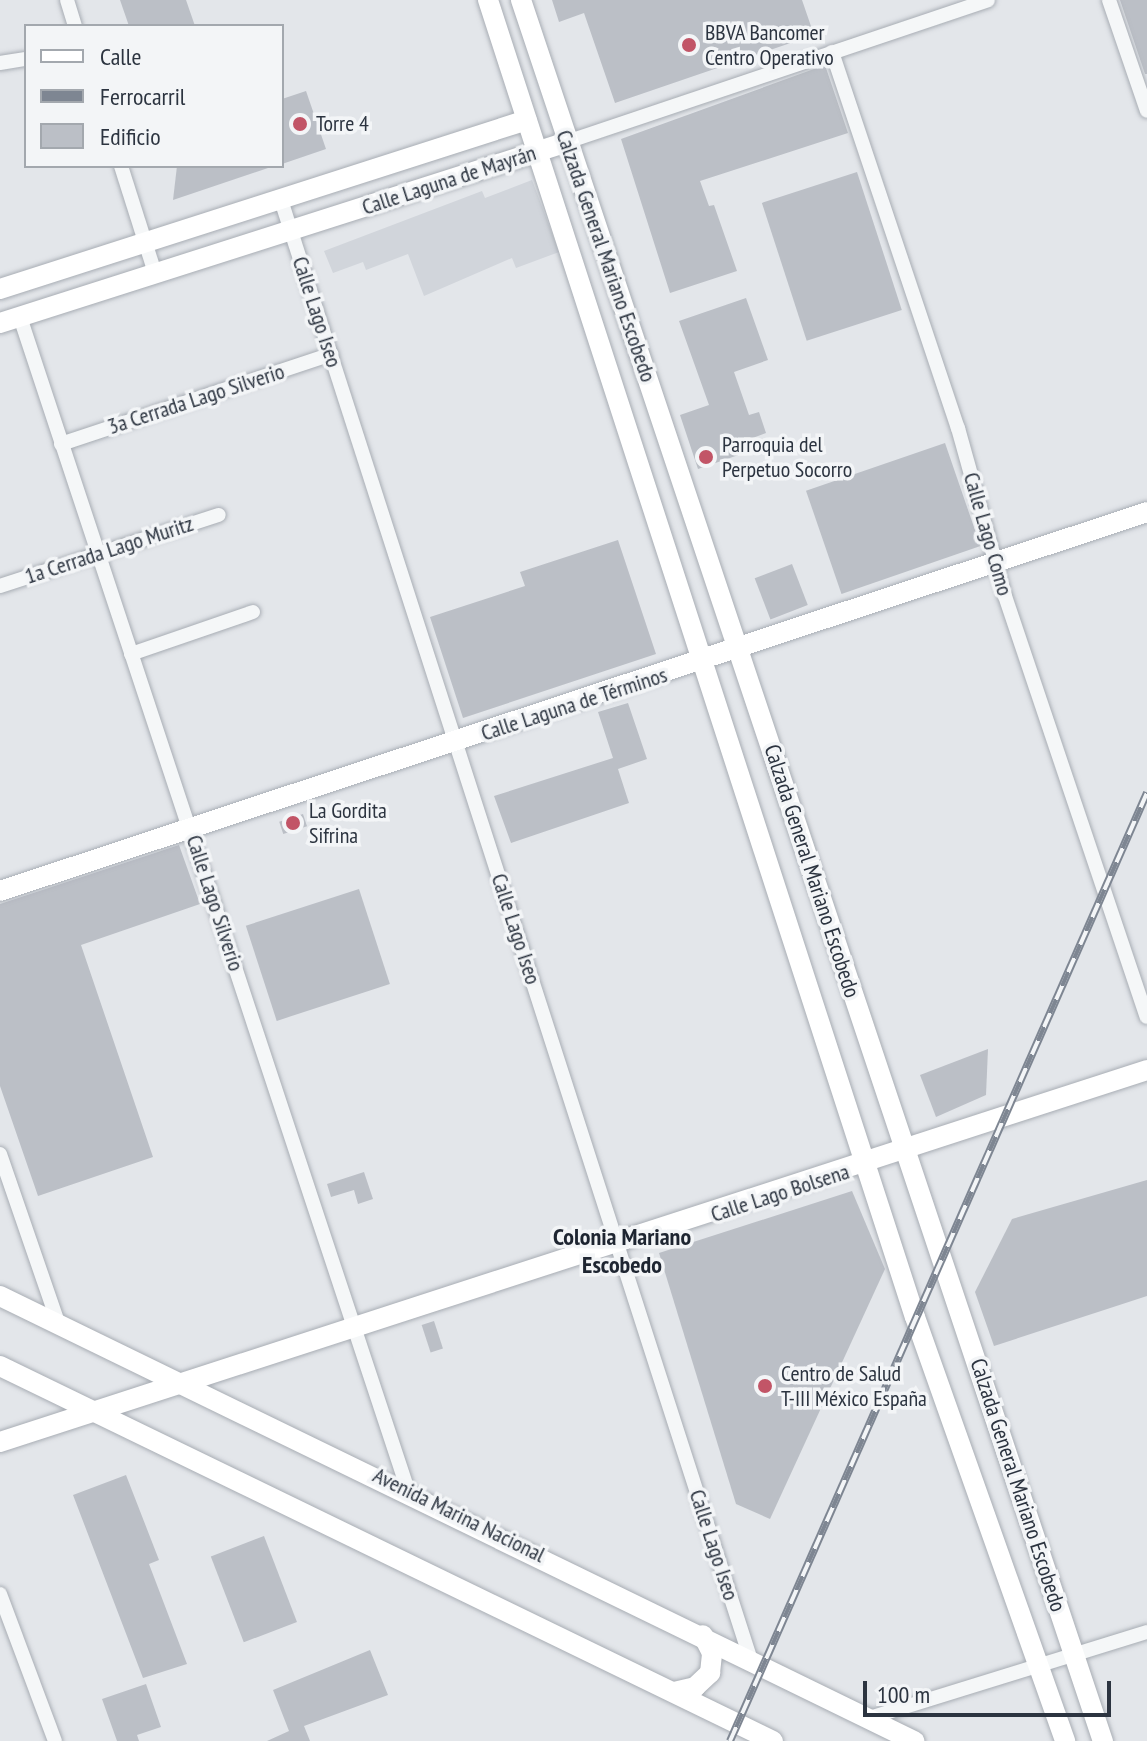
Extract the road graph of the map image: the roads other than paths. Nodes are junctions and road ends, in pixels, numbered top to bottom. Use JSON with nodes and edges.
{"nodes":[{"id":1,"x":67,"y":0,"type":"edge"},
{"id":2,"x":488,"y":0,"type":"edge"},
{"id":3,"x":521,"y":0,"type":"edge"},
{"id":4,"x":988,"y":0,"type":"edge"},
{"id":5,"x":1109,"y":0,"type":"edge"},
{"id":6,"x":74,"y":24,"type":"edge"},
{"id":7,"x":832,"y":52,"type":"junction"},
{"id":8,"x":24,"y":59,"type":"edge"},
{"id":9,"x":0,"y":63,"type":"edge"},
{"id":10,"x":1147,"y":111,"type":"edge"},
{"id":11,"x":527,"y":120,"type":"junction"},
{"id":12,"x":567,"y":142,"type":"junction"},
{"id":13,"x":537,"y":151,"type":"junction"},
{"id":14,"x":122,"y":168,"type":"edge"},
{"id":15,"x":374,"y":170,"type":"junction"},
{"id":16,"x":281,"y":200,"type":"junction"},
{"id":17,"x":384,"y":201,"type":"junction"},
{"id":18,"x":291,"y":231,"type":"junction"},
{"id":19,"x":146,"y":243,"type":"junction"},
{"id":20,"x":155,"y":273,"type":"junction"},
{"id":21,"x":0,"y":289,"type":"edge"},
{"id":22,"x":20,"y":317,"type":"junction"},
{"id":23,"x":0,"y":323,"type":"edge"},
{"id":24,"x":331,"y":354,"type":"junction"},
{"id":25,"x":61,"y":444,"type":"junction"},
{"id":26,"x":1147,"y":512,"type":"edge"},
{"id":27,"x":219,"y":515,"type":"dead end"},
{"id":28,"x":97,"y":554,"type":"junction"},
{"id":29,"x":995,"y":563,"type":"junction"},
{"id":30,"x":0,"y":586,"type":"edge"},
{"id":31,"x":253,"y":612,"type":"dead end"},
{"id":32,"x":741,"y":650,"type":"junction"},
{"id":33,"x":131,"y":654,"type":"junction"},
{"id":34,"x":702,"y":662,"type":"junction"},
{"id":35,"x":456,"y":742,"type":"junction"},
{"id":36,"x":189,"y":828,"type":"junction"},
{"id":37,"x":0,"y":891,"type":"edge"},
{"id":38,"x":1147,"y":1017,"type":"edge"},
{"id":39,"x":1147,"y":1070,"type":"edge"},
{"id":40,"x":908,"y":1152,"type":"junction"},
{"id":41,"x":0,"y":1154,"type":"edge"},
{"id":42,"x":868,"y":1164,"type":"junction"},
{"id":43,"x":618,"y":1246,"type":"junction"},
{"id":44,"x":0,"y":1296,"type":"edge"},
{"id":45,"x":58,"y":1322,"type":"junction"},
{"id":46,"x":356,"y":1327,"type":"junction"},
{"id":47,"x":0,"y":1366,"type":"edge"},
{"id":48,"x":185,"y":1383,"type":"junction"},
{"id":49,"x":91,"y":1413,"type":"junction"},
{"id":50,"x":0,"y":1442,"type":"edge"},
{"id":51,"x":408,"y":1490,"type":"junction"},
{"id":52,"x":0,"y":1594,"type":"edge"},
{"id":53,"x":1147,"y":1632,"type":"edge"},
{"id":54,"x":703,"y":1635,"type":"junction"},
{"id":55,"x":746,"y":1655,"type":"junction"},
{"id":56,"x":1074,"y":1656,"type":"junction"},
{"id":57,"x":1040,"y":1668,"type":"junction"},
{"id":58,"x":674,"y":1692,"type":"junction"},
{"id":59,"x":713,"y":1711,"type":"junction"},
{"id":60,"x":869,"y":1718,"type":"junction"},
{"id":61,"x":55,"y":1741,"type":"edge"},
{"id":62,"x":773,"y":1741,"type":"edge"},
{"id":63,"x":914,"y":1741,"type":"edge"},
{"id":64,"x":1065,"y":1741,"type":"edge"},
{"id":65,"x":1103,"y":1741,"type":"edge"}],
"edges":[{"from":1,"to":6,"type":"street"},
{"from":2,"to":11,"type":"main road","name":"Calzada General Mariano Escobedo"},
{"from":3,"to":12,"type":"main road","name":"Calzada General Mariano Escobedo"},
{"from":4,"to":7,"type":"street","name":"Calle Laguna de Mayrán"},
{"from":5,"to":10,"type":"street"},
{"from":7,"to":12,"type":"street","name":"Calle Laguna de Mayrán"},
{"from":7,"to":29,"type":"street","name":"Calle Lago Como"},
{"from":8,"to":9,"type":"street"},
{"from":11,"to":13,"type":"main road","name":"Calzada General Mariano Escobedo"},
{"from":11,"to":15,"type":"main road","name":"Calle Laguna de Mayrán"},
{"from":12,"to":13,"type":"main road","name":"Calle Laguna de Mayrán"},
{"from":12,"to":32,"type":"main road","name":"Calzada General Mariano Escobedo"},
{"from":13,"to":17,"type":"main road","name":"Calle Laguna de Mayrán"},
{"from":13,"to":34,"type":"main road","name":"Calzada General Mariano Escobedo"},
{"from":14,"to":19,"type":"street"},
{"from":15,"to":16,"type":"main road","name":"Calle Laguna de Mayrán"},
{"from":15,"to":17,"type":"main road"},
{"from":16,"to":18,"type":"street","name":"Calle Lago Iseo"},
{"from":16,"to":19,"type":"main road","name":"Calle Laguna de Mayrán"},
{"from":17,"to":18,"type":"main road","name":"Calle Laguna de Mayrán"},
{"from":18,"to":20,"type":"main road","name":"Calle Laguna de Mayrán"},
{"from":18,"to":24,"type":"street","name":"Calle Lago Iseo"},
{"from":19,"to":20,"type":"street"},
{"from":19,"to":21,"type":"main road","name":"Calle Laguna de Mayrán"},
{"from":20,"to":22,"type":"main road","name":"Calle Laguna de Mayrán"},
{"from":22,"to":23,"type":"main road","name":"Calle Laguna de Mayrán"},
{"from":22,"to":25,"type":"street","name":"Calle Lago Silverio"},
{"from":24,"to":25,"type":"street","name":"3a Cerrada Lago Silverio"},
{"from":24,"to":35,"type":"street","name":"Calle Lago Iseo"},
{"from":25,"to":28,"type":"street","name":"Calle Lago Silverio"},
{"from":26,"to":29,"type":"main road","name":"Calle Laguna de Términos"},
{"from":27,"to":28,"type":"street","name":"1a Cerrada Lago Muritz"},
{"from":28,"to":30,"type":"street","name":"1a Cerrada Lago Muritz"},
{"from":28,"to":33,"type":"street","name":"Calle Lago Silverio"},
{"from":29,"to":32,"type":"main road","name":"Calle Laguna de Términos"},
{"from":29,"to":38,"type":"street","name":"Calle Lago Como"},
{"from":31,"to":33,"type":"street"},
{"from":32,"to":34,"type":"main road","name":"Calle Laguna de Términos"},
{"from":32,"to":40,"type":"main road","name":"Calzada General Mariano Escobedo"},
{"from":33,"to":36,"type":"street","name":"Calle Lago Silverio"},
{"from":34,"to":35,"type":"main road","name":"Calle Laguna de Términos"},
{"from":34,"to":42,"type":"main road","name":"Calzada General Mariano Escobedo"},
{"from":35,"to":36,"type":"main road","name":"Calle Laguna de Términos"},
{"from":35,"to":43,"type":"street","name":"Calle Lago Iseo"},
{"from":36,"to":37,"type":"main road","name":"Calle Laguna de Términos"},
{"from":36,"to":46,"type":"street","name":"Calle Lago Silverio"},
{"from":39,"to":40,"type":"main road","name":"Calle Lago Bolsena"},
{"from":40,"to":42,"type":"main road","name":"Calle Lago Bolsena"},
{"from":40,"to":56,"type":"main road","name":"Calzada General Mariano Escobedo"},
{"from":41,"to":45,"type":"street"},
{"from":42,"to":43,"type":"main road","name":"Calle Lago Bolsena"},
{"from":42,"to":57,"type":"main road","name":"Calzada General Mariano Escobedo"},
{"from":43,"to":46,"type":"main road","name":"Calle Lago Bolsena"},
{"from":43,"to":55,"type":"street","name":"Calle Lago Iseo"},
{"from":44,"to":45,"type":"main road","name":"Avenida Marina Nacional"},
{"from":45,"to":48,"type":"main road","name":"Avenida Marina Nacional"},
{"from":46,"to":48,"type":"main road","name":"Calle Lago Bolsena"},
{"from":46,"to":51,"type":"street","name":"Calle Lago Silverio"},
{"from":47,"to":49,"type":"main road"},
{"from":48,"to":49,"type":"main road","name":"Calle Lago Bolsena"},
{"from":48,"to":51,"type":"main road","name":"Avenida Marina Nacional"},
{"from":49,"to":50,"type":"main road","name":"Calle Lago Bolsena"},
{"from":49,"to":58,"type":"main road"},
{"from":51,"to":54,"type":"main road","name":"Avenida Marina Nacional"},
{"from":52,"to":61,"type":"street"},
{"from":53,"to":56,"type":"street"},
{"from":54,"to":55,"type":"main road","name":"Avenida Marina Nacional"},
{"from":54,"to":58,"type":"main road"},
{"from":55,"to":59,"type":"main road"},
{"from":55,"to":60,"type":"main road","name":"Avenida Marina Nacional"},
{"from":56,"to":57,"type":"street"},
{"from":56,"to":65,"type":"main road","name":"Calzada General Mariano Escobedo"},
{"from":57,"to":60,"type":"street"},
{"from":57,"to":64,"type":"main road","name":"Calzada General Mariano Escobedo"},
{"from":58,"to":59,"type":"main road"},
{"from":59,"to":62,"type":"main road"},
{"from":60,"to":63,"type":"main road","name":"Avenida Marina Nacional"}]}
